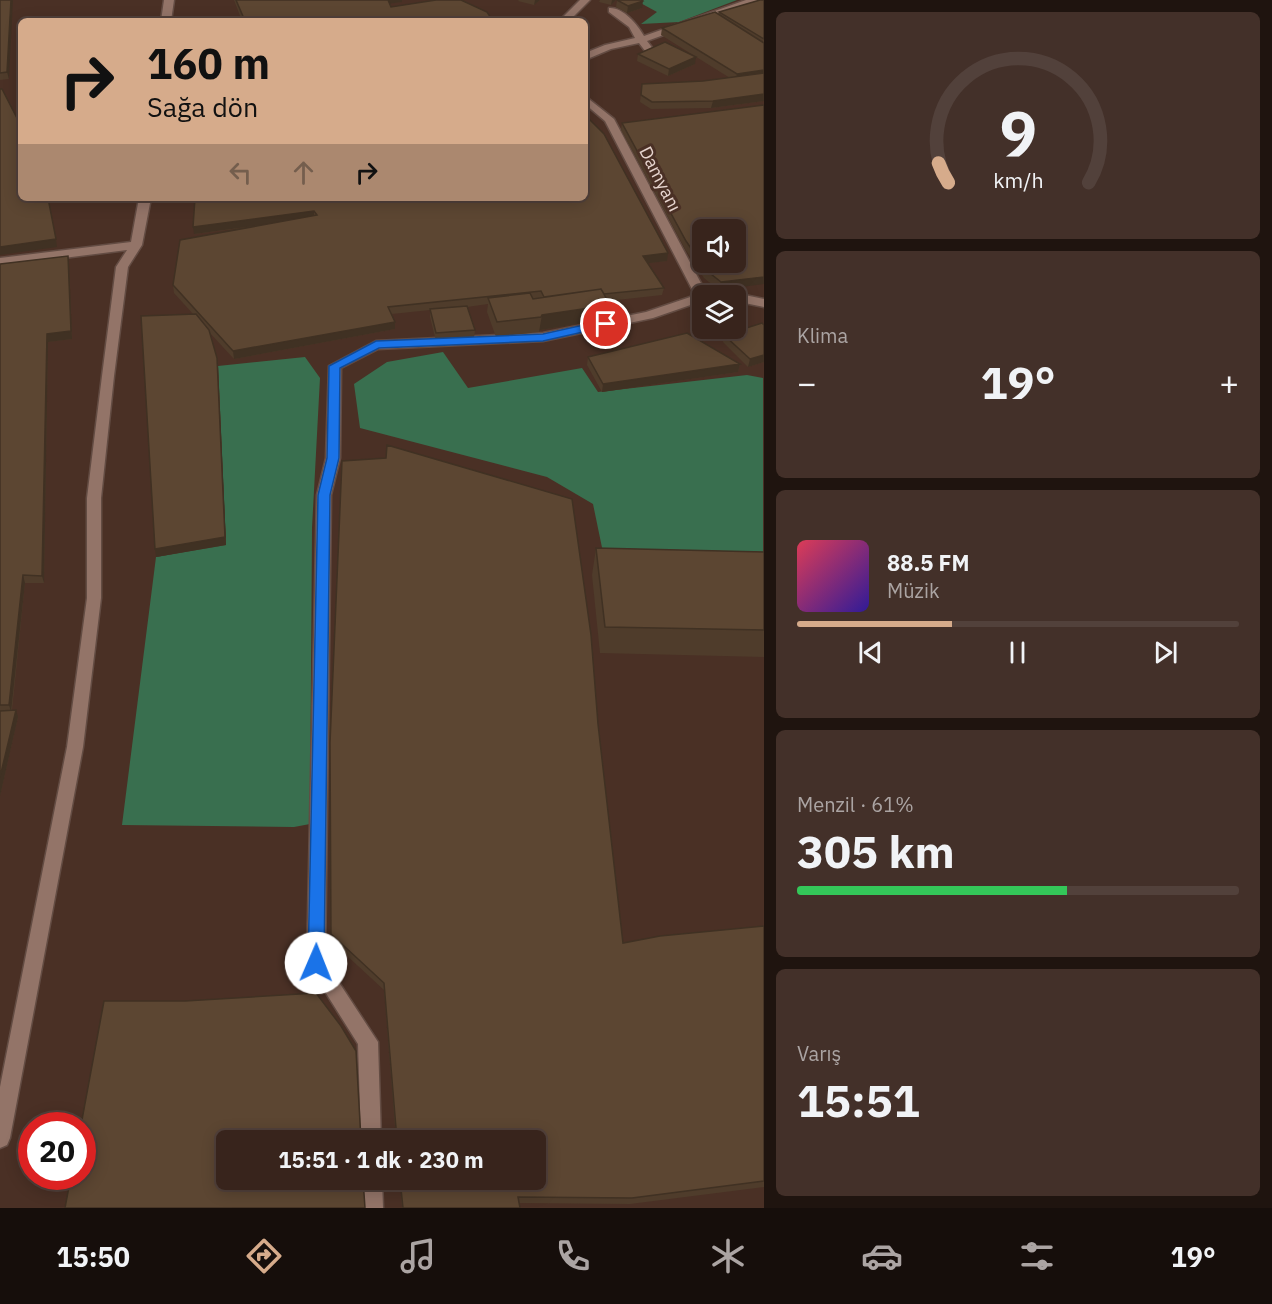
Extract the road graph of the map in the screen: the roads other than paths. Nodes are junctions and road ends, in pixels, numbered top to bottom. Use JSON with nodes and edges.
{"nodes":[{"id":1,"x":168,"y":0,"type":"edge"},
{"id":2,"x":585,"y":0,"type":"edge"},
{"id":3,"x":755,"y":0,"type":"edge"},
{"id":4,"x":612,"y":10,"type":"dead end"},
{"id":5,"x":166,"y":18,"type":"edge"},
{"id":6,"x":567,"y":18,"type":"edge"},
{"id":7,"x":641,"y":40,"type":"junction"},
{"id":8,"x":652,"y":54,"type":"edge"},
{"id":9,"x":588,"y":56,"type":"edge"},
{"id":10,"x":588,"y":102,"type":"edge"},
{"id":11,"x":144,"y":201,"type":"edge"},
{"id":12,"x":136,"y":245,"type":"junction"},
{"id":13,"x":0,"y":262,"type":"edge"},
{"id":14,"x":695,"y":285,"type":"edge"},
{"id":15,"x":746,"y":299,"type":"edge"},
{"id":16,"x":692,"y":301,"type":"edge"},
{"id":17,"x":764,"y":303,"type":"edge"},
{"id":18,"x":371,"y":1130,"type":"edge"},
{"id":19,"x":0,"y":1138,"type":"edge"},
{"id":20,"x":372,"y":1190,"type":"edge"},
{"id":21,"x":373,"y":1208,"type":"edge"}],
"edges":[{"from":1,"to":5,"type":"street"},
{"from":2,"to":6,"type":"street"},
{"from":3,"to":7,"type":"street"},
{"from":4,"to":7,"type":"street"},
{"from":7,"to":8,"type":"street"},
{"from":7,"to":9,"type":"street"},
{"from":10,"to":14,"type":"street","name":"Damyanı"},
{"from":11,"to":12,"type":"street"},
{"from":12,"to":13,"type":"street"},
{"from":12,"to":19,"type":"street"},
{"from":15,"to":17,"type":"street"},
{"from":16,"to":18,"type":"street"},
{"from":20,"to":21,"type":"street"}]}
